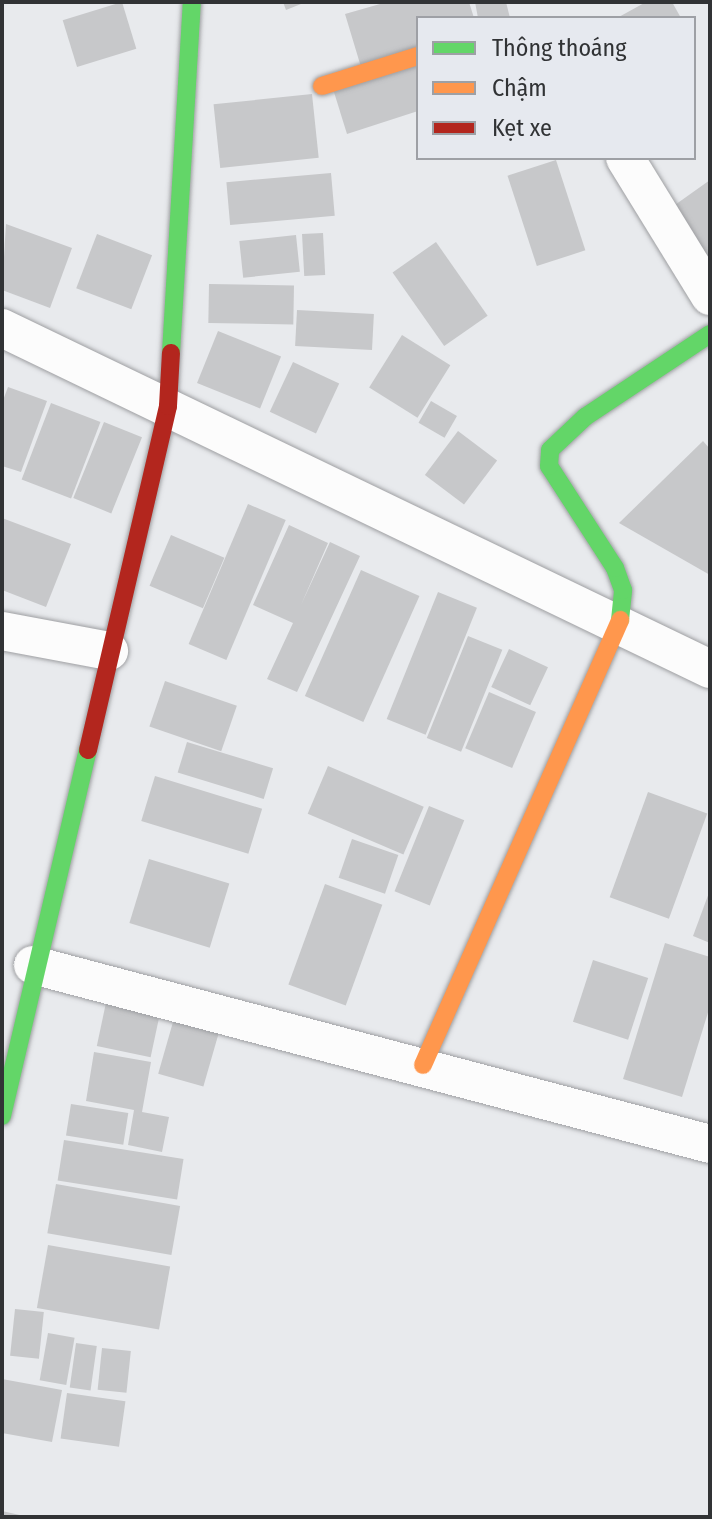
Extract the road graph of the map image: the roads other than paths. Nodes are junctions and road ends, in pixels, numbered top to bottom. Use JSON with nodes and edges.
{"nodes":[{"id":1,"x":192,"y":2,"type":"edge"},
{"id":2,"x":416,"y":57,"type":"edge"},
{"id":3,"x":322,"y":86,"type":"dead end"},
{"id":4,"x":626,"y":160,"type":"edge"},
{"id":5,"x":710,"y":296,"type":"edge"},
{"id":6,"x":2,"y":328,"type":"edge"},
{"id":7,"x":710,"y":334,"type":"edge"},
{"id":8,"x":168,"y":406,"type":"junction"},
{"id":9,"x":620,"y":624,"type":"junction"},
{"id":10,"x":2,"y":631,"type":"edge"},
{"id":11,"x":109,"y":651,"type":"junction"},
{"id":12,"x":710,"y":669,"type":"edge"},
{"id":13,"x":33,"y":965,"type":"junction"},
{"id":14,"x":423,"y":1065,"type":"junction"},
{"id":15,"x":2,"y":1116,"type":"edge"},
{"id":16,"x":710,"y":1144,"type":"edge"}],
"edges":[{"from":1,"to":8,"type":"street"},
{"from":2,"to":3,"type":"street"},
{"from":4,"to":5,"type":"street"},
{"from":6,"to":8,"type":"street"},
{"from":7,"to":9,"type":"street"},
{"from":8,"to":9,"type":"street"},
{"from":8,"to":11,"type":"street"},
{"from":9,"to":12,"type":"street"},
{"from":9,"to":14,"type":"street"},
{"from":10,"to":11,"type":"street"},
{"from":11,"to":13,"type":"street"},
{"from":13,"to":14,"type":"street"},
{"from":13,"to":15,"type":"street"},
{"from":14,"to":16,"type":"street"}]}
